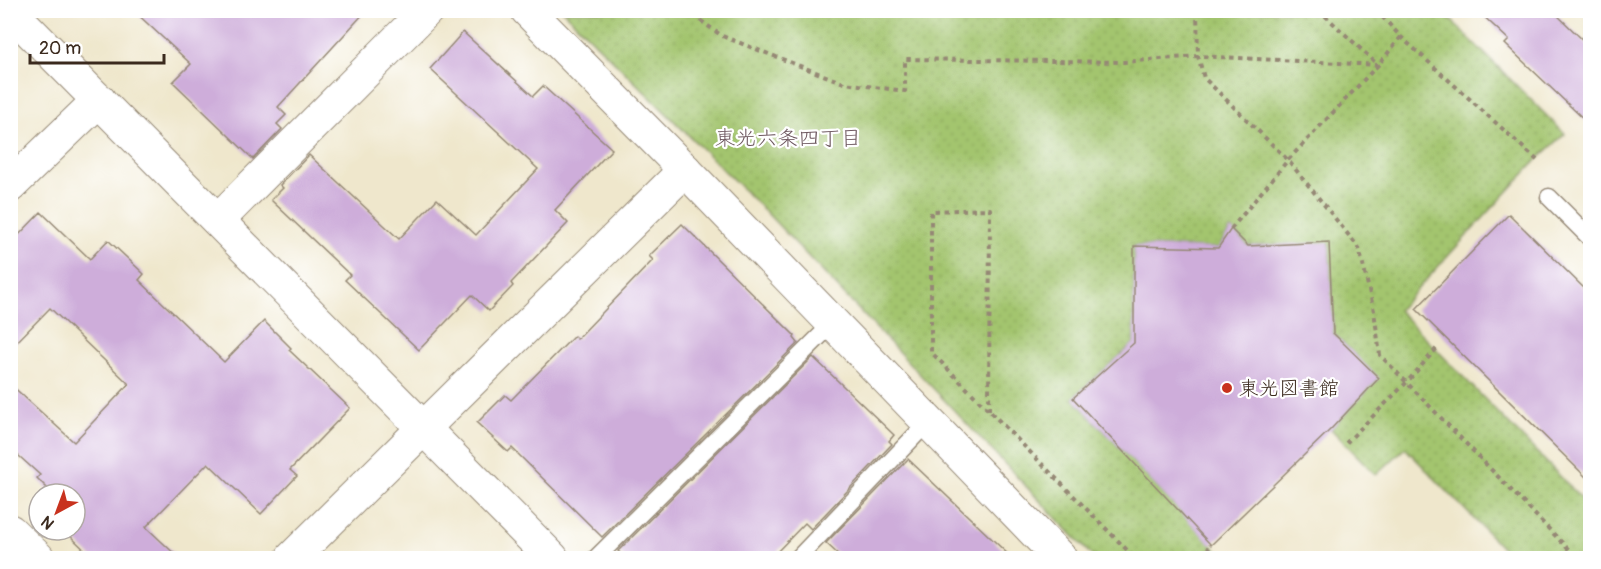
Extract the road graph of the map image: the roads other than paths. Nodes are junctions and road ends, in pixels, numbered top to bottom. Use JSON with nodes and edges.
{"nodes":[{"id":1,"x":427,"y":10,"type":"edge"},
{"id":2,"x":527,"y":10,"type":"edge"},
{"id":3,"x":10,"y":11,"type":"edge"},
{"id":4,"x":99,"y":100,"type":"junction"},
{"id":5,"x":685,"y":170,"type":"junction"},
{"id":6,"x":10,"y":186,"type":"edge"},
{"id":7,"x":1549,"y":197,"type":"dead end"},
{"id":8,"x":218,"y":220,"type":"junction"},
{"id":9,"x":1590,"y":238,"type":"edge"},
{"id":10,"x":833,"y":323,"type":"junction"},
{"id":11,"x":928,"y":422,"type":"junction"},
{"id":12,"x":423,"y":428,"type":"junction"},
{"id":13,"x":10,"y":531,"type":"edge"},
{"id":14,"x":38,"y":558,"type":"edge"},
{"id":15,"x":292,"y":558,"type":"edge"},
{"id":16,"x":552,"y":558,"type":"edge"},
{"id":17,"x":596,"y":558,"type":"edge"},
{"id":18,"x":798,"y":558,"type":"edge"},
{"id":19,"x":1060,"y":558,"type":"edge"}],
"edges":[{"from":1,"to":8,"type":"street"},
{"from":2,"to":5,"type":"street"},
{"from":3,"to":4,"type":"street"},
{"from":4,"to":6,"type":"street"},
{"from":4,"to":8,"type":"street"},
{"from":5,"to":10,"type":"street"},
{"from":5,"to":12,"type":"street"},
{"from":7,"to":9,"type":"lane"},
{"from":8,"to":12,"type":"street"},
{"from":10,"to":11,"type":"street"},
{"from":10,"to":17,"type":"lane"},
{"from":11,"to":18,"type":"lane"},
{"from":11,"to":19,"type":"street"},
{"from":12,"to":15,"type":"street"},
{"from":12,"to":16,"type":"street"},
{"from":13,"to":14,"type":"street"}]}
